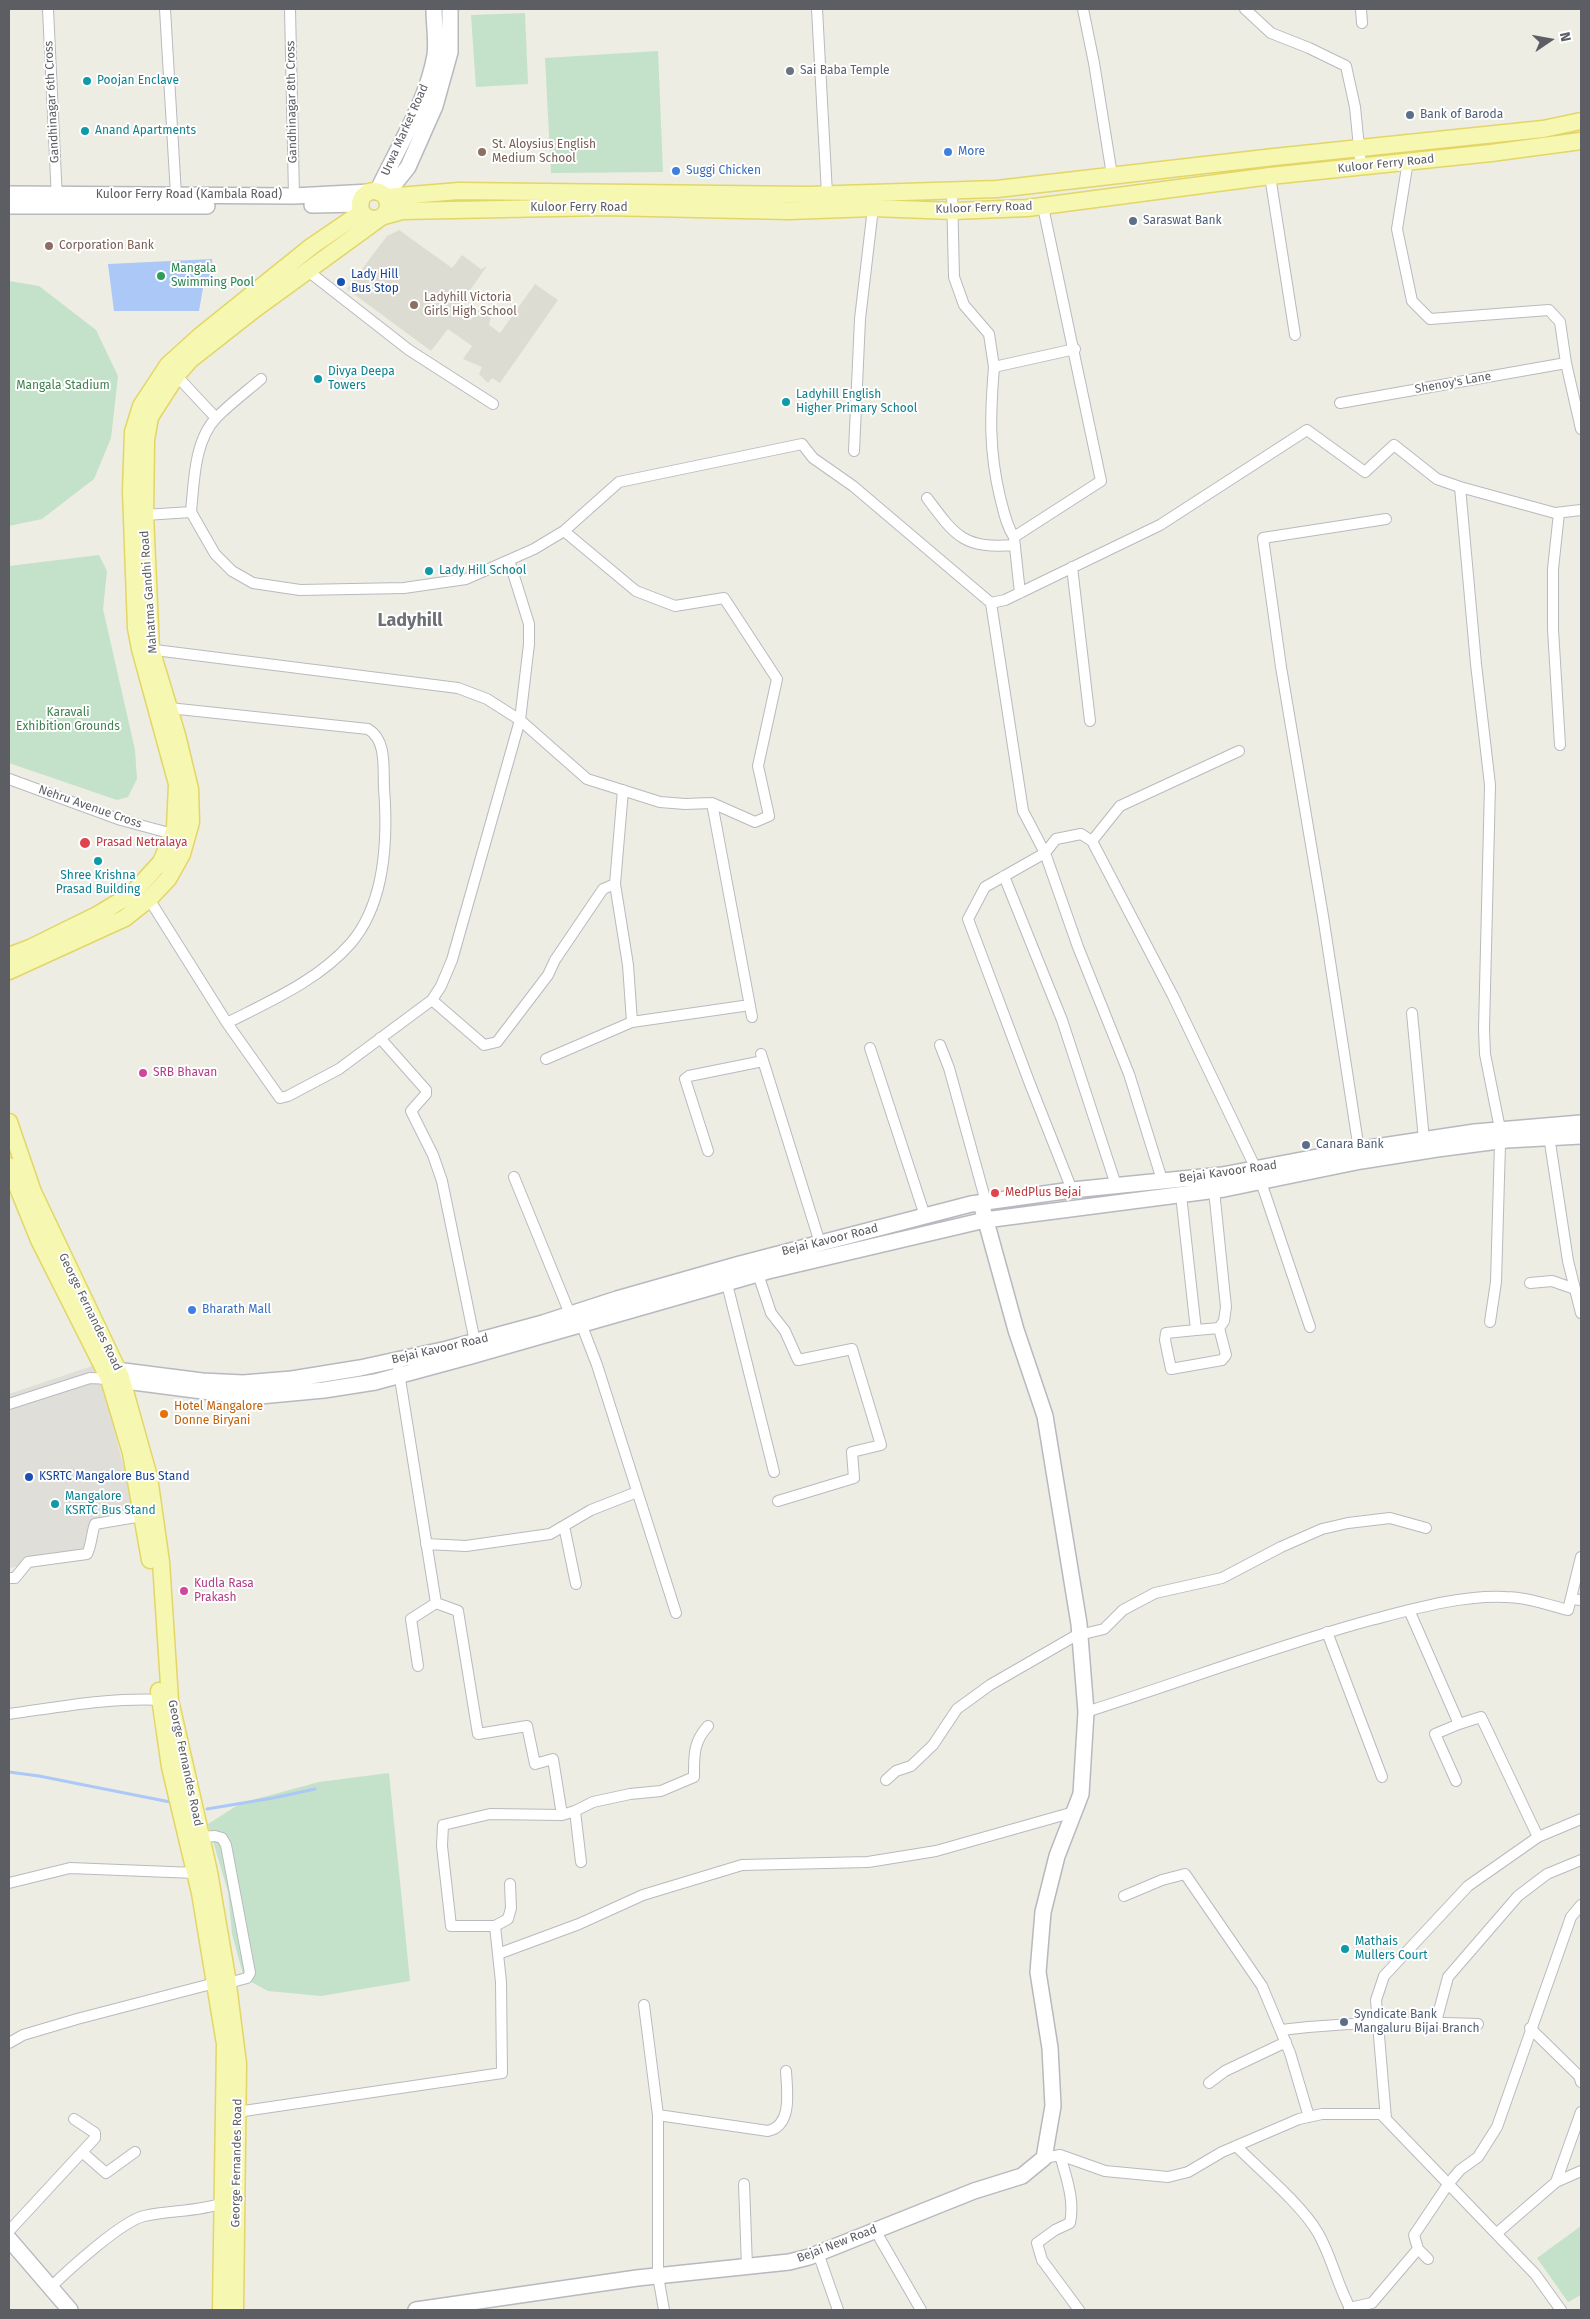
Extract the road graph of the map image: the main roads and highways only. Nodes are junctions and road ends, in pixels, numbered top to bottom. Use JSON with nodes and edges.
{"nodes":[{"id":1,"x":434,"y":9,"type":"edge"},
{"id":2,"x":450,"y":9,"type":"edge"},
{"id":3,"x":1581,"y":121,"type":"edge"},
{"id":4,"x":1581,"y":140,"type":"edge"},
{"id":5,"x":9,"y":194,"type":"edge"},
{"id":6,"x":373,"y":199,"type":"junction"},
{"id":7,"x":57,"y":200,"type":"junction"},
{"id":8,"x":9,"y":206,"type":"edge"},
{"id":9,"x":382,"y":217,"type":"junction"},
{"id":10,"x":172,"y":370,"type":"junction"},
{"id":11,"x":146,"y":649,"type":"junction"},
{"id":12,"x":9,"y":956,"type":"edge"},
{"id":13,"x":9,"y":971,"type":"edge"},
{"id":14,"x":9,"y":1122,"type":"edge"},
{"id":15,"x":1581,"y":1123,"type":"edge"},
{"id":16,"x":1503,"y":1134,"type":"junction"},
{"id":17,"x":1581,"y":1136,"type":"edge"},
{"id":18,"x":9,"y":1166,"type":"edge"},
{"id":19,"x":1260,"y":1179,"type":"junction"},
{"id":20,"x":983,"y":1203,"type":"junction"},
{"id":21,"x":985,"y":1220,"type":"junction"},
{"id":22,"x":398,"y":1368,"type":"junction"},
{"id":23,"x":108,"y":1375,"type":"junction"},
{"id":24,"x":164,"y":1700,"type":"junction"},
{"id":25,"x":222,"y":1983,"type":"junction"},
{"id":26,"x":9,"y":2239,"type":"edge"},
{"id":27,"x":70,"y":2310,"type":"edge"},
{"id":28,"x":221,"y":2310,"type":"edge"},
{"id":29,"x":235,"y":2310,"type":"edge"},
{"id":30,"x":416,"y":2310,"type":"edge"}],
"edges":[{"from":1,"to":6,"type":"main road","name":"Urwa Market Road"},
{"from":2,"to":6,"type":"main road"},
{"from":3,"to":6,"type":"main road","name":"Kuloor Ferry Road"},
{"from":4,"to":9,"type":"main road","name":"Kuloor Ferry Road"},
{"from":5,"to":7,"type":"main road","name":"Kuloor Ferry Road (Kambala Road)"},
{"from":6,"to":7,"type":"main road","name":"Kuloor Ferry Road (Kambala Road)"},
{"from":6,"to":7,"type":"main road","name":"Kuloor Ferry Road (Kambala Road)"},
{"from":6,"to":9,"type":"main road"},
{"from":6,"to":10,"type":"main road","name":"Mahatma Gandhi Road"},
{"from":7,"to":8,"type":"main road","name":"Kuloor Ferry Road (Kambala Road)"},
{"from":9,"to":10,"type":"main road","name":"Mahatma Gandhi Road"},
{"from":10,"to":11,"type":"main road","name":"Mahatma Gandhi Road"},
{"from":10,"to":11,"type":"main road","name":"Mahatma Gandhi Road"},
{"from":11,"to":12,"type":"main road","name":"Mahatma Gandhi Road"},
{"from":11,"to":13,"type":"main road","name":"Mahatma Gandhi Road"},
{"from":14,"to":23,"type":"main road","name":"George Fernandes Road"},
{"from":15,"to":16,"type":"main road","name":"Bejai Kavoor Road"},
{"from":16,"to":17,"type":"main road","name":"Bejai Kavoor Road"},
{"from":16,"to":19,"type":"main road","name":"Bejai Kavoor Road"},
{"from":16,"to":19,"type":"main road","name":"Bejai Kavoor Road"},
{"from":18,"to":23,"type":"main road","name":"George Fernandes Road"},
{"from":19,"to":20,"type":"main road","name":"Bejai Kavoor Road"},
{"from":19,"to":21,"type":"main road","name":"Bejai Kavoor Road"},
{"from":20,"to":21,"type":"main road"},
{"from":20,"to":22,"type":"main road","name":"Bejai Kavoor Road"},
{"from":21,"to":22,"type":"main road","name":"Bejai Kavoor Road"},
{"from":21,"to":30,"type":"main road","name":"Bejai New Road"},
{"from":22,"to":23,"type":"main road","name":"Bejai Kavoor Road"},
{"from":23,"to":24,"type":"main road","name":"George Fernandes Road"},
{"from":23,"to":24,"type":"main road","name":"George Fernandes Road"},
{"from":24,"to":25,"type":"main road","name":"George Fernandes Road"},
{"from":24,"to":25,"type":"main road","name":"George Fernandes Road"},
{"from":25,"to":28,"type":"main road","name":"George Fernandes Road"},
{"from":25,"to":29,"type":"main road","name":"George Fernandes Road"},
{"from":26,"to":27,"type":"main road"}]}
